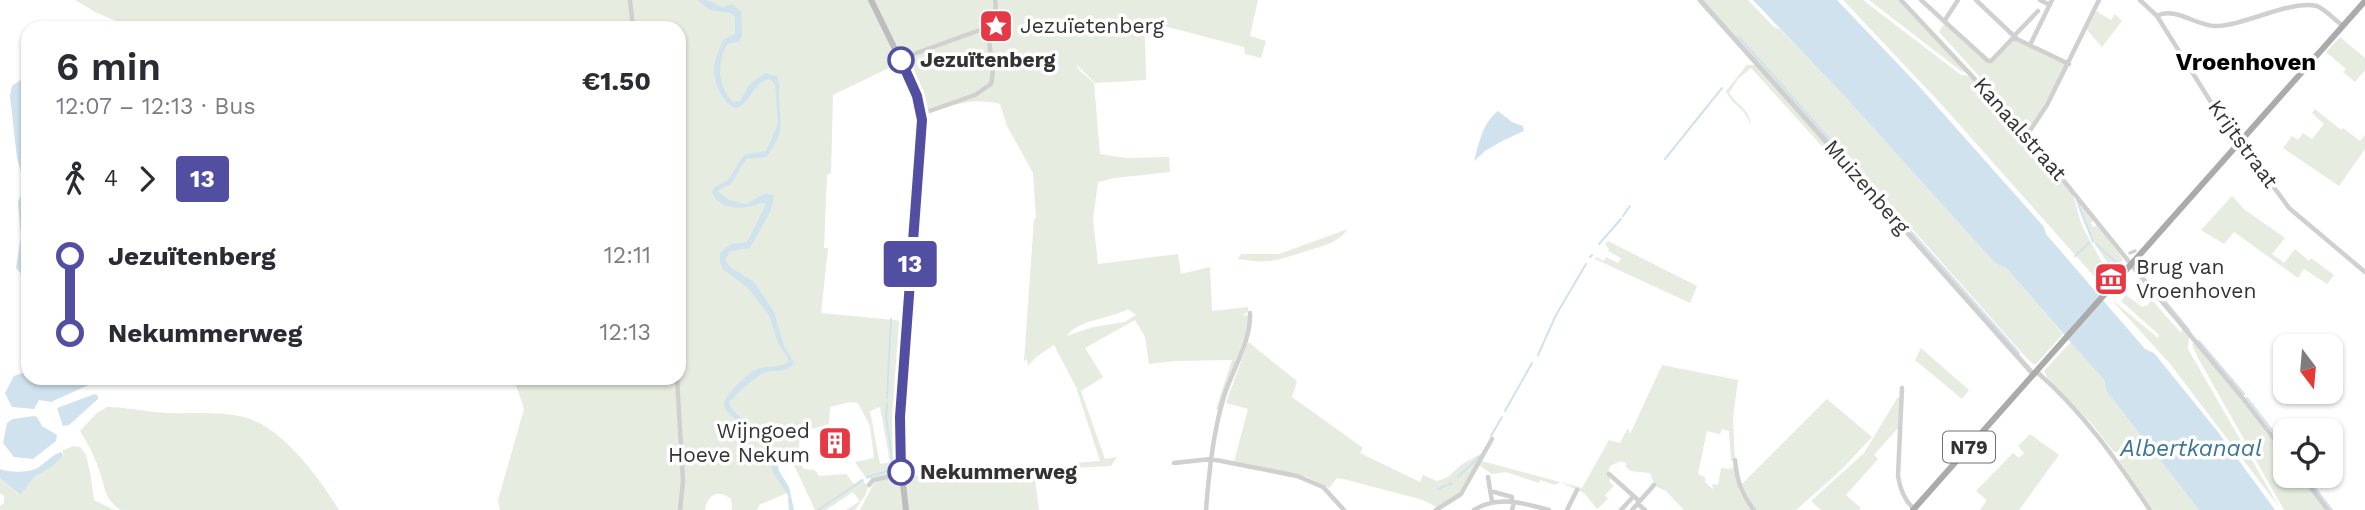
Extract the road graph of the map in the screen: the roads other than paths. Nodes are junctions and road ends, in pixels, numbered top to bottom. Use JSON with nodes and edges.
{"nodes":[{"id":1,"x":630,"y":0,"type":"edge"},
{"id":2,"x":871,"y":0,"type":"edge"},
{"id":3,"x":995,"y":0,"type":"edge"},
{"id":4,"x":1700,"y":0,"type":"edge"},
{"id":5,"x":1902,"y":0,"type":"edge"},
{"id":6,"x":1921,"y":0,"type":"edge"},
{"id":7,"x":1958,"y":0,"type":"edge"},
{"id":8,"x":1976,"y":0,"type":"edge"},
{"id":9,"x":2040,"y":0,"type":"edge"},
{"id":10,"x":2099,"y":0,"type":"edge"},
{"id":11,"x":2140,"y":0,"type":"edge"},
{"id":12,"x":2365,"y":1,"type":"edge"},
{"id":13,"x":2051,"y":2,"type":"edge"},
{"id":14,"x":2038,"y":11,"type":"dead end"},
{"id":15,"x":2157,"y":16,"type":"junction"},
{"id":16,"x":1945,"y":20,"type":"junction"},
{"id":17,"x":632,"y":21,"type":"edge"},
{"id":18,"x":991,"y":26,"type":"junction"},
{"id":19,"x":2343,"y":26,"type":"junction"},
{"id":20,"x":2015,"y":37,"type":"junction"},
{"id":21,"x":2030,"y":45,"type":"junction"},
{"id":22,"x":1753,"y":58,"type":"junction"},
{"id":23,"x":900,"y":59,"type":"junction"},
{"id":24,"x":1747,"y":63,"type":"dead end"},
{"id":25,"x":2068,"y":64,"type":"junction"},
{"id":26,"x":921,"y":114,"type":"junction"},
{"id":27,"x":2027,"y":135,"type":"junction"},
{"id":28,"x":2239,"y":143,"type":"junction"},
{"id":29,"x":2132,"y":264,"type":"junction"},
{"id":30,"x":2365,"y":272,"type":"edge"},
{"id":31,"x":1250,"y":313,"type":"dead end"},
{"id":32,"x":2035,"y":373,"type":"junction"},
{"id":33,"x":677,"y":385,"type":"edge"},
{"id":34,"x":1902,"y":388,"type":"dead end"},
{"id":35,"x":2273,"y":437,"type":"edge"},
{"id":36,"x":1492,"y":439,"type":"dead end"},
{"id":37,"x":1210,"y":460,"type":"junction"},
{"id":38,"x":1735,"y":460,"type":"dead end"},
{"id":39,"x":1174,"y":463,"type":"dead end"},
{"id":40,"x":901,"y":474,"type":"junction"},
{"id":41,"x":1609,"y":474,"type":"dead end"},
{"id":42,"x":1488,"y":477,"type":"dead end"},
{"id":43,"x":869,"y":485,"type":"dead end"},
{"id":44,"x":1654,"y":485,"type":"dead end"},
{"id":45,"x":2311,"y":488,"type":"edge"},
{"id":46,"x":1577,"y":490,"type":"dead end"},
{"id":47,"x":1491,"y":493,"type":"junction"},
{"id":48,"x":1631,"y":499,"type":"dead end"},
{"id":49,"x":1492,"y":502,"type":"junction"},
{"id":50,"x":1513,"y":502,"type":"junction"},
{"id":51,"x":1638,"y":504,"type":"junction"},
{"id":52,"x":680,"y":510,"type":"edge"},
{"id":53,"x":906,"y":510,"type":"edge"},
{"id":54,"x":1206,"y":510,"type":"edge"},
{"id":55,"x":1344,"y":510,"type":"edge"},
{"id":56,"x":1436,"y":510,"type":"edge"},
{"id":57,"x":1474,"y":510,"type":"edge"},
{"id":58,"x":1512,"y":510,"type":"edge"},
{"id":59,"x":1549,"y":510,"type":"edge"},
{"id":60,"x":1567,"y":510,"type":"edge"},
{"id":61,"x":1620,"y":510,"type":"edge"},
{"id":62,"x":1632,"y":510,"type":"edge"},
{"id":63,"x":1645,"y":510,"type":"edge"},
{"id":64,"x":1754,"y":510,"type":"edge"},
{"id":65,"x":1914,"y":510,"type":"edge"},
{"id":66,"x":2150,"y":510,"type":"edge"},
{"id":67,"x":2328,"y":510,"type":"edge"}],
"edges":[{"from":1,"to":17,"type":"street"},
{"from":2,"to":23,"type":"main road"},
{"from":3,"to":18,"type":"street"},
{"from":4,"to":22,"type":"street","name":"Muizenberg"},
{"from":5,"to":27,"type":"street","name":"Kanaalstraat"},
{"from":6,"to":16,"type":"street","name":"Kanaalstraat"},
{"from":7,"to":16,"type":"street"},
{"from":8,"to":20,"type":"street"},
{"from":9,"to":13,"type":"street"},
{"from":10,"to":25,"type":"street"},
{"from":11,"to":15,"type":"street","name":"Krijtstraat"},
{"from":12,"to":19,"type":"main road","number":"N79"},
{"from":13,"to":21,"type":"street"},
{"from":14,"to":20,"type":"street"},
{"from":15,"to":19,"type":"street"},
{"from":15,"to":28,"type":"street","name":"Krijtstraat"},
{"from":16,"to":20,"type":"street","name":"Kanaalstraat"},
{"from":18,"to":23,"type":"street"},
{"from":18,"to":26,"type":"street"},
{"from":19,"to":28,"type":"main road","number":"N79"},
{"from":20,"to":21,"type":"street"},
{"from":21,"to":25,"type":"street"},
{"from":22,"to":24,"type":"street"},
{"from":22,"to":32,"type":"street","name":"Muizenberg"},
{"from":23,"to":26,"type":"main road"},
{"from":25,"to":27,"type":"street"},
{"from":26,"to":40,"type":"main road"},
{"from":27,"to":29,"type":"street","name":"Kanaalstraat"},
{"from":28,"to":29,"type":"main road","number":"N79"},
{"from":28,"to":30,"type":"street","name":"Krijtstraat"},
{"from":29,"to":32,"type":"main road","number":"N79"},
{"from":29,"to":35,"type":"street","name":"Kanaalstraat"},
{"from":31,"to":37,"type":"street"},
{"from":32,"to":65,"type":"main road","number":"N79"},
{"from":32,"to":66,"type":"street"},
{"from":33,"to":52,"type":"street"},
{"from":34,"to":65,"type":"street"},
{"from":36,"to":56,"type":"street"},
{"from":37,"to":39,"type":"street"},
{"from":37,"to":54,"type":"street"},
{"from":37,"to":55,"type":"street"},
{"from":38,"to":64,"type":"street"},
{"from":40,"to":43,"type":"street"},
{"from":40,"to":53,"type":"main road"},
{"from":41,"to":51,"type":"street"},
{"from":42,"to":47,"type":"street"},
{"from":44,"to":51,"type":"street"},
{"from":45,"to":67,"type":"street"},
{"from":46,"to":60,"type":"street"},
{"from":47,"to":49,"type":"street"},
{"from":47,"to":50,"type":"street"},
{"from":48,"to":61,"type":"street"},
{"from":49,"to":50,"type":"street"},
{"from":49,"to":57,"type":"street"},
{"from":50,"to":58,"type":"street"},
{"from":50,"to":59,"type":"street"},
{"from":51,"to":62,"type":"street"},
{"from":51,"to":63,"type":"street"}]}
